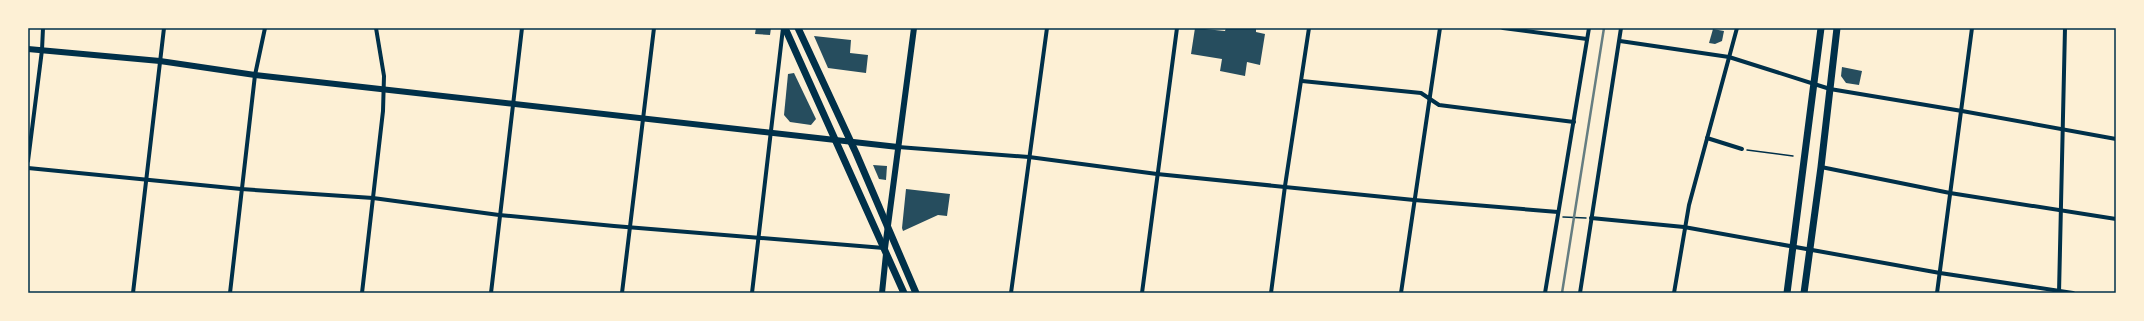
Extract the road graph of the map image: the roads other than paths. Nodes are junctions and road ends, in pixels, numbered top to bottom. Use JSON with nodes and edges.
{"nodes":[{"id":1,"x":43,"y":28,"type":"edge"},
{"id":2,"x":164,"y":28,"type":"edge"},
{"id":3,"x":265,"y":28,"type":"edge"},
{"id":4,"x":376,"y":28,"type":"edge"},
{"id":5,"x":522,"y":28,"type":"edge"},
{"id":6,"x":654,"y":28,"type":"edge"},
{"id":7,"x":784,"y":28,"type":"edge"},
{"id":8,"x":798,"y":28,"type":"edge"},
{"id":9,"x":914,"y":28,"type":"edge"},
{"id":10,"x":1046,"y":28,"type":"edge"},
{"id":11,"x":1177,"y":28,"type":"edge"},
{"id":12,"x":1309,"y":28,"type":"edge"},
{"id":13,"x":1440,"y":28,"type":"edge"},
{"id":14,"x":1503,"y":28,"type":"edge"},
{"id":15,"x":1589,"y":28,"type":"edge"},
{"id":16,"x":1621,"y":28,"type":"edge"},
{"id":17,"x":1737,"y":28,"type":"edge"},
{"id":18,"x":1821,"y":28,"type":"edge"},
{"id":19,"x":1837,"y":28,"type":"edge"},
{"id":20,"x":1972,"y":28,"type":"edge"},
{"id":21,"x":2065,"y":28,"type":"edge"},
{"id":22,"x":1587,"y":39,"type":"junction"},
{"id":23,"x":1620,"y":41,"type":"junction"},
{"id":24,"x":28,"y":49,"type":"edge"},
{"id":25,"x":42,"y":50,"type":"junction"},
{"id":26,"x":1729,"y":57,"type":"junction"},
{"id":27,"x":160,"y":61,"type":"junction"},
{"id":28,"x":255,"y":75,"type":"junction"},
{"id":29,"x":1302,"y":81,"type":"junction"},
{"id":30,"x":1814,"y":84,"type":"junction"},
{"id":31,"x":383,"y":89,"type":"junction"},
{"id":32,"x":1830,"y":89,"type":"junction"},
{"id":33,"x":1430,"y":98,"type":"junction"},
{"id":34,"x":513,"y":103,"type":"junction"},
{"id":35,"x":1962,"y":111,"type":"junction"},
{"id":36,"x":643,"y":118,"type":"junction"},
{"id":37,"x":1574,"y":122,"type":"junction"},
{"id":38,"x":2063,"y":130,"type":"junction"},
{"id":39,"x":771,"y":132,"type":"junction"},
{"id":40,"x":1707,"y":138,"type":"junction"},
{"id":41,"x":2116,"y":139,"type":"edge"},
{"id":42,"x":836,"y":140,"type":"junction"},
{"id":43,"x":850,"y":142,"type":"junction"},
{"id":44,"x":898,"y":147,"type":"junction"},
{"id":45,"x":1742,"y":149,"type":"road end"},
{"id":46,"x":1029,"y":157,"type":"junction"},
{"id":47,"x":28,"y":161,"type":"edge"},
{"id":48,"x":1821,"y":167,"type":"junction"},
{"id":49,"x":28,"y":168,"type":"edge"},
{"id":50,"x":1157,"y":174,"type":"junction"},
{"id":51,"x":148,"y":179,"type":"junction"},
{"id":52,"x":1285,"y":186,"type":"junction"},
{"id":53,"x":241,"y":189,"type":"junction"},
{"id":54,"x":1950,"y":193,"type":"junction"},
{"id":55,"x":373,"y":198,"type":"junction"},
{"id":56,"x":1414,"y":200,"type":"junction"},
{"id":57,"x":2062,"y":210,"type":"junction"},
{"id":58,"x":1558,"y":212,"type":"junction"},
{"id":59,"x":499,"y":215,"type":"junction"},
{"id":60,"x":1591,"y":218,"type":"junction"},
{"id":61,"x":2116,"y":219,"type":"edge"},
{"id":62,"x":1684,"y":227,"type":"junction"},
{"id":63,"x":630,"y":228,"type":"junction"},
{"id":64,"x":888,"y":228,"type":"junction"},
{"id":65,"x":759,"y":238,"type":"junction"},
{"id":66,"x":1794,"y":246,"type":"junction"},
{"id":67,"x":1811,"y":249,"type":"junction"},
{"id":68,"x":886,"y":250,"type":"junction"},
{"id":69,"x":1940,"y":273,"type":"junction"},
{"id":70,"x":2060,"y":292,"type":"edge"},
{"id":71,"x":133,"y":293,"type":"edge"},
{"id":72,"x":230,"y":293,"type":"edge"},
{"id":73,"x":362,"y":293,"type":"edge"},
{"id":74,"x":491,"y":293,"type":"edge"},
{"id":75,"x":622,"y":293,"type":"edge"},
{"id":76,"x":752,"y":293,"type":"edge"},
{"id":77,"x":882,"y":293,"type":"edge"},
{"id":78,"x":904,"y":293,"type":"edge"},
{"id":79,"x":916,"y":293,"type":"edge"},
{"id":80,"x":1011,"y":293,"type":"edge"},
{"id":81,"x":1142,"y":293,"type":"edge"},
{"id":82,"x":1271,"y":293,"type":"edge"},
{"id":83,"x":1402,"y":293,"type":"edge"},
{"id":84,"x":1544,"y":293,"type":"edge"},
{"id":85,"x":1580,"y":293,"type":"edge"},
{"id":86,"x":1674,"y":293,"type":"edge"},
{"id":87,"x":1787,"y":293,"type":"edge"},
{"id":88,"x":1804,"y":293,"type":"edge"},
{"id":89,"x":1937,"y":293,"type":"edge"},
{"id":90,"x":2073,"y":293,"type":"edge"}],
"edges":[{"from":1,"to":25,"type":"street"},
{"from":2,"to":27,"type":"street"},
{"from":3,"to":28,"type":"street"},
{"from":4,"to":31,"type":"street"},
{"from":5,"to":34,"type":"street"},
{"from":6,"to":36,"type":"street"},
{"from":7,"to":39,"type":"street"},
{"from":7,"to":42,"type":"main road"},
{"from":8,"to":43,"type":"main road"},
{"from":9,"to":44,"type":"street"},
{"from":10,"to":46,"type":"street"},
{"from":11,"to":50,"type":"street"},
{"from":12,"to":29,"type":"street"},
{"from":13,"to":33,"type":"street"},
{"from":14,"to":22,"type":"street"},
{"from":15,"to":22,"type":"street"},
{"from":16,"to":23,"type":"street"},
{"from":17,"to":26,"type":"street"},
{"from":18,"to":30,"type":"main road"},
{"from":19,"to":32,"type":"main road"},
{"from":20,"to":35,"type":"street"},
{"from":21,"to":38,"type":"street"},
{"from":22,"to":37,"type":"street"},
{"from":23,"to":26,"type":"street"},
{"from":23,"to":60,"type":"street"},
{"from":24,"to":25,"type":"street"},
{"from":25,"to":27,"type":"street"},
{"from":25,"to":47,"type":"street"},
{"from":26,"to":30,"type":"street"},
{"from":26,"to":40,"type":"street"},
{"from":27,"to":28,"type":"street"},
{"from":27,"to":51,"type":"street"},
{"from":28,"to":31,"type":"street"},
{"from":28,"to":53,"type":"street"},
{"from":29,"to":33,"type":"street"},
{"from":29,"to":52,"type":"street"},
{"from":30,"to":32,"type":"street"},
{"from":30,"to":66,"type":"main road"},
{"from":31,"to":34,"type":"street"},
{"from":31,"to":55,"type":"street"},
{"from":32,"to":35,"type":"street"},
{"from":32,"to":48,"type":"main road"},
{"from":33,"to":37,"type":"street"},
{"from":33,"to":56,"type":"street"},
{"from":34,"to":36,"type":"street"},
{"from":34,"to":59,"type":"street"},
{"from":35,"to":38,"type":"street"},
{"from":35,"to":54,"type":"street"},
{"from":36,"to":39,"type":"street"},
{"from":36,"to":63,"type":"street"},
{"from":37,"to":58,"type":"street"},
{"from":38,"to":41,"type":"street"},
{"from":38,"to":57,"type":"street"},
{"from":39,"to":42,"type":"street"},
{"from":39,"to":65,"type":"street"},
{"from":40,"to":45,"type":"street"},
{"from":40,"to":62,"type":"street"},
{"from":42,"to":43,"type":"street"},
{"from":42,"to":68,"type":"main road"},
{"from":43,"to":44,"type":"street"},
{"from":43,"to":64,"type":"main road"},
{"from":44,"to":46,"type":"street"},
{"from":44,"to":64,"type":"street"},
{"from":46,"to":50,"type":"street"},
{"from":46,"to":80,"type":"street"},
{"from":48,"to":54,"type":"street"},
{"from":48,"to":67,"type":"main road"},
{"from":49,"to":51,"type":"street"},
{"from":50,"to":52,"type":"street"},
{"from":50,"to":81,"type":"street"},
{"from":51,"to":53,"type":"street"},
{"from":51,"to":71,"type":"street"},
{"from":52,"to":56,"type":"street"},
{"from":52,"to":82,"type":"street"},
{"from":53,"to":55,"type":"street"},
{"from":53,"to":72,"type":"street"},
{"from":54,"to":57,"type":"street"},
{"from":54,"to":69,"type":"street"},
{"from":55,"to":59,"type":"street"},
{"from":55,"to":73,"type":"street"},
{"from":56,"to":58,"type":"street"},
{"from":56,"to":83,"type":"street"},
{"from":57,"to":61,"type":"street"},
{"from":57,"to":70,"type":"street"},
{"from":58,"to":84,"type":"street"},
{"from":59,"to":63,"type":"street"},
{"from":59,"to":74,"type":"street"},
{"from":60,"to":62,"type":"street"},
{"from":60,"to":85,"type":"street"},
{"from":62,"to":66,"type":"street"},
{"from":62,"to":86,"type":"street"},
{"from":63,"to":65,"type":"street"},
{"from":63,"to":75,"type":"street"},
{"from":64,"to":68,"type":"street"},
{"from":64,"to":79,"type":"main road"},
{"from":65,"to":68,"type":"street"},
{"from":65,"to":76,"type":"street"},
{"from":66,"to":67,"type":"street"},
{"from":66,"to":87,"type":"main road"},
{"from":67,"to":69,"type":"street"},
{"from":67,"to":88,"type":"main road"},
{"from":68,"to":77,"type":"street"},
{"from":68,"to":78,"type":"main road"},
{"from":69,"to":70,"type":"street"},
{"from":69,"to":89,"type":"street"},
{"from":70,"to":90,"type":"street"}]}
